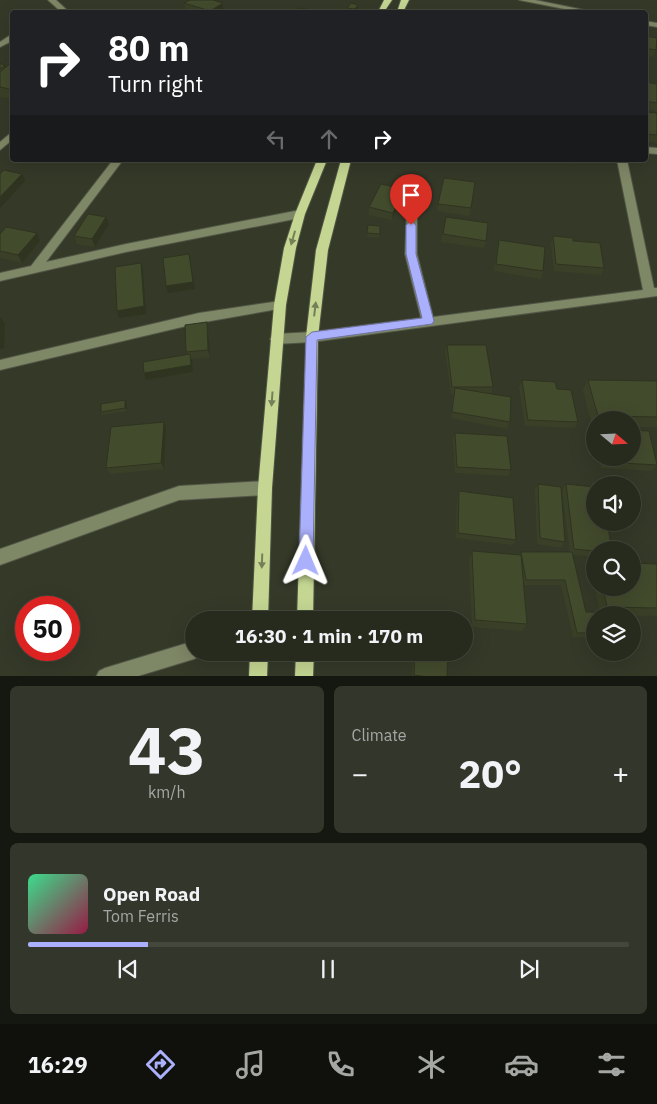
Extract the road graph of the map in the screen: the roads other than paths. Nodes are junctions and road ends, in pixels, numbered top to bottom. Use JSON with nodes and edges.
{"nodes":[{"id":1,"x":52,"y":0,"type":"edge"},
{"id":2,"x":523,"y":0,"type":"edge"},
{"id":3,"x":63,"y":10,"type":"edge"},
{"id":4,"x":579,"y":10,"type":"edge"},
{"id":5,"x":10,"y":137,"type":"edge"},
{"id":6,"x":0,"y":147,"type":"edge"},
{"id":7,"x":116,"y":162,"type":"edge"},
{"id":8,"x":321,"y":162,"type":"edge"},
{"id":9,"x":345,"y":162,"type":"edge"},
{"id":10,"x":622,"y":162,"type":"edge"},
{"id":11,"x":412,"y":210,"type":"dead end"},
{"id":12,"x":300,"y":214,"type":"junction"},
{"id":13,"x":35,"y":269,"type":"junction"},
{"id":14,"x":0,"y":277,"type":"edge"},
{"id":15,"x":653,"y":291,"type":"edge"},
{"id":16,"x":280,"y":305,"type":"junction"},
{"id":17,"x":428,"y":321,"type":"junction"},
{"id":18,"x":312,"y":337,"type":"junction"},
{"id":19,"x":276,"y":339,"type":"junction"},
{"id":20,"x":0,"y":365,"type":"edge"},
{"id":21,"x":265,"y":488,"type":"junction"},
{"id":22,"x":0,"y":557,"type":"edge"},
{"id":23,"x":260,"y":611,"type":"edge"},
{"id":24,"x":305,"y":611,"type":"edge"},
{"id":25,"x":185,"y":653,"type":"edge"},
{"id":26,"x":259,"y":661,"type":"edge"},
{"id":27,"x":304,"y":661,"type":"edge"},
{"id":28,"x":105,"y":676,"type":"edge"},
{"id":29,"x":258,"y":676,"type":"edge"},
{"id":30,"x":304,"y":676,"type":"edge"}],
"edges":[{"from":1,"to":3,"type":"street"},
{"from":2,"to":4,"type":"street"},
{"from":5,"to":6,"type":"street"},
{"from":7,"to":13,"type":"street"},
{"from":8,"to":12,"type":"main road"},
{"from":18,"to":9,"type":"main road","one_way":true},
{"from":10,"to":15,"type":"street"},
{"from":11,"to":17,"type":"street"},
{"from":12,"to":13,"type":"street"},
{"from":12,"to":16,"type":"main road","one_way":true},
{"from":13,"to":14,"type":"street"},
{"from":15,"to":17,"type":"street"},
{"from":16,"to":19,"type":"main road"},
{"from":16,"to":20,"type":"street"},
{"from":17,"to":18,"type":"street"},
{"from":18,"to":19,"type":"street"},
{"from":18,"to":24,"type":"main road"},
{"from":19,"to":21,"type":"main road","one_way":true},
{"from":21,"to":22,"type":"street"},
{"from":21,"to":23,"type":"main road","one_way":true},
{"from":25,"to":28,"type":"street"},
{"from":26,"to":29,"type":"main road"},
{"from":27,"to":30,"type":"main road"}]}
